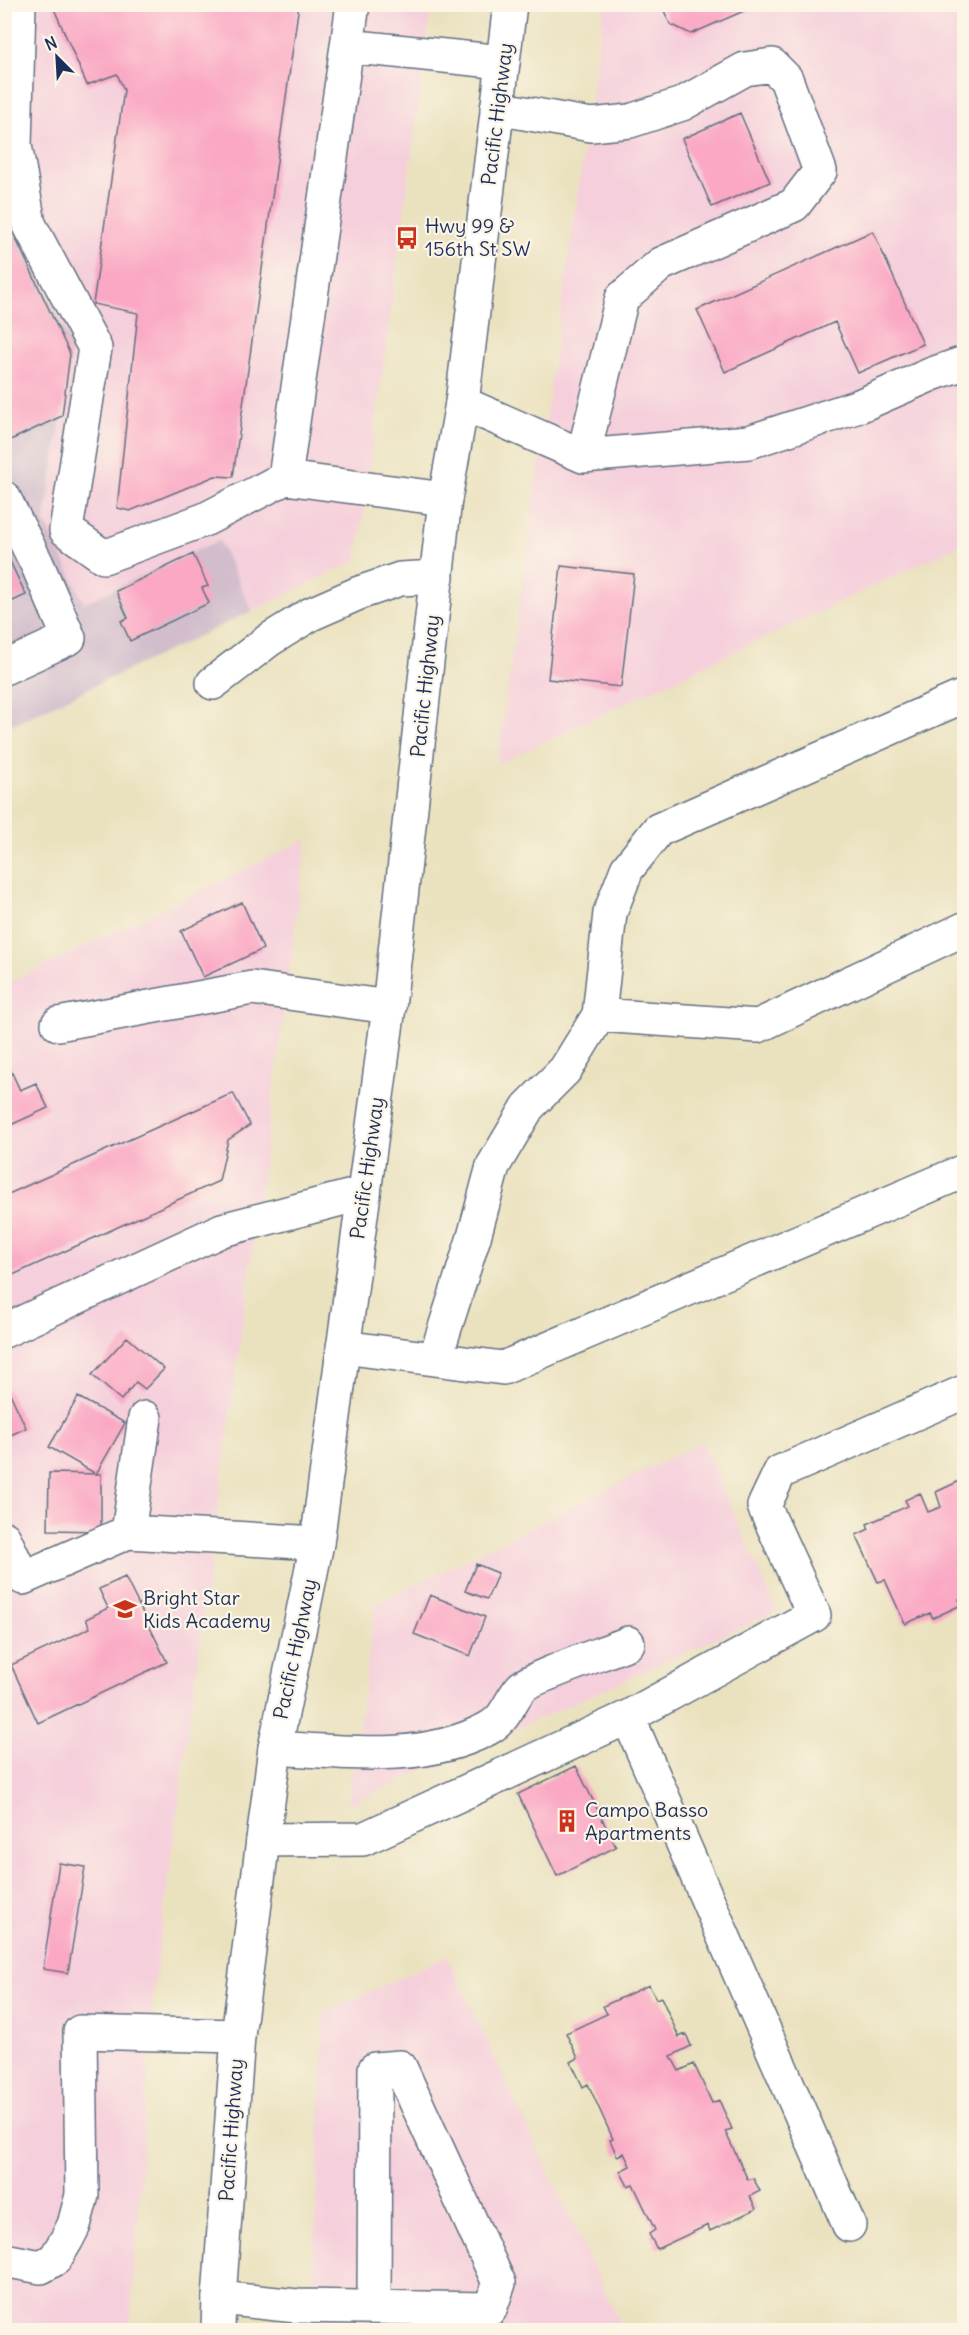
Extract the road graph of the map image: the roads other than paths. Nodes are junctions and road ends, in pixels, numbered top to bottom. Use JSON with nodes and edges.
{"nodes":[{"id":1,"x":19,"y":4,"type":"edge"},
{"id":2,"x":353,"y":4,"type":"edge"},
{"id":3,"x":510,"y":4,"type":"edge"},
{"id":4,"x":347,"y":46,"type":"junction"},
{"id":5,"x":503,"y":62,"type":"junction"},
{"id":6,"x":497,"y":108,"type":"junction"},
{"id":7,"x":964,"y":363,"type":"edge"},
{"id":8,"x":462,"y":403,"type":"junction"},
{"id":9,"x":583,"y":456,"type":"junction"},
{"id":10,"x":285,"y":478,"type":"junction"},
{"id":11,"x":4,"y":498,"type":"edge"},
{"id":12,"x":445,"y":499,"type":"junction"},
{"id":13,"x":85,"y":544,"type":"junction"},
{"id":14,"x":37,"y":564,"type":"junction"},
{"id":15,"x":437,"y":577,"type":"junction"},
{"id":16,"x":4,"y":668,"type":"edge"},
{"id":17,"x":213,"y":683,"type":"dead end"},
{"id":18,"x":964,"y":696,"type":"edge"},
{"id":19,"x":964,"y":929,"type":"edge"},
{"id":20,"x":389,"y":1007,"type":"junction"},
{"id":21,"x":599,"y":1015,"type":"junction"},
{"id":22,"x":58,"y":1024,"type":"dead end"},
{"id":23,"x":964,"y":1171,"type":"edge"},
{"id":24,"x":364,"y":1193,"type":"junction"},
{"id":25,"x":4,"y":1331,"type":"edge"},
{"id":26,"x":343,"y":1347,"type":"junction"},
{"id":27,"x":435,"y":1359,"type":"junction"},
{"id":28,"x":964,"y":1392,"type":"edge"},
{"id":29,"x":145,"y":1418,"type":"dead end"},
{"id":30,"x":128,"y":1532,"type":"junction"},
{"id":31,"x":4,"y":1538,"type":"edge"},
{"id":32,"x":316,"y":1543,"type":"junction"},
{"id":33,"x":628,"y":1643,"type":"dead end"},
{"id":34,"x":628,"y":1717,"type":"junction"},
{"id":35,"x":275,"y":1748,"type":"junction"},
{"id":36,"x":262,"y":1840,"type":"junction"},
{"id":37,"x":238,"y":2036,"type":"junction"},
{"id":38,"x":849,"y":2225,"type":"dead end"},
{"id":39,"x":4,"y":2260,"type":"edge"},
{"id":40,"x":219,"y":2298,"type":"junction"},
{"id":41,"x":389,"y":2315,"type":"edge"},
{"id":42,"x":219,"y":2331,"type":"edge"}],
"edges":[{"from":1,"to":13,"type":"main road"},
{"from":2,"to":4,"type":"main road"},
{"from":3,"to":5,"type":"main road","name":"Pacific Highway"},
{"from":4,"to":5,"type":"main road"},
{"from":4,"to":10,"type":"main road"},
{"from":5,"to":6,"type":"main road","name":"Pacific Highway"},
{"from":6,"to":8,"type":"main road","name":"Pacific Highway"},
{"from":6,"to":9,"type":"main road"},
{"from":7,"to":9,"type":"main road"},
{"from":8,"to":9,"type":"main road"},
{"from":8,"to":12,"type":"main road","name":"Pacific Highway"},
{"from":10,"to":12,"type":"main road"},
{"from":10,"to":13,"type":"main road"},
{"from":11,"to":14,"type":"main road"},
{"from":12,"to":15,"type":"main road","name":"Pacific Highway"},
{"from":13,"to":14,"type":"main road"},
{"from":14,"to":16,"type":"main road"},
{"from":15,"to":17,"type":"main road"},
{"from":15,"to":20,"type":"main road","name":"Pacific Highway"},
{"from":18,"to":21,"type":"main road"},
{"from":19,"to":21,"type":"main road"},
{"from":20,"to":22,"type":"main road"},
{"from":20,"to":24,"type":"main road","name":"Pacific Highway"},
{"from":21,"to":27,"type":"main road"},
{"from":23,"to":27,"type":"main road"},
{"from":24,"to":25,"type":"main road"},
{"from":24,"to":26,"type":"main road","name":"Pacific Highway"},
{"from":26,"to":27,"type":"main road"},
{"from":26,"to":32,"type":"main road","name":"Pacific Highway"},
{"from":28,"to":34,"type":"main road"},
{"from":29,"to":30,"type":"main road"},
{"from":30,"to":31,"type":"main road"},
{"from":30,"to":32,"type":"main road"},
{"from":32,"to":35,"type":"main road","name":"Pacific Highway"},
{"from":33,"to":35,"type":"main road"},
{"from":34,"to":36,"type":"main road"},
{"from":34,"to":38,"type":"main road"},
{"from":35,"to":36,"type":"main road","name":"Pacific Highway"},
{"from":36,"to":37,"type":"main road","name":"Pacific Highway"},
{"from":37,"to":39,"type":"main road"},
{"from":37,"to":40,"type":"main road","name":"Pacific Highway"},
{"from":40,"to":41,"type":"main road"},
{"from":40,"to":42,"type":"main road","name":"Pacific Highway"},
{"from":41,"to":41,"type":"main road"}]}
